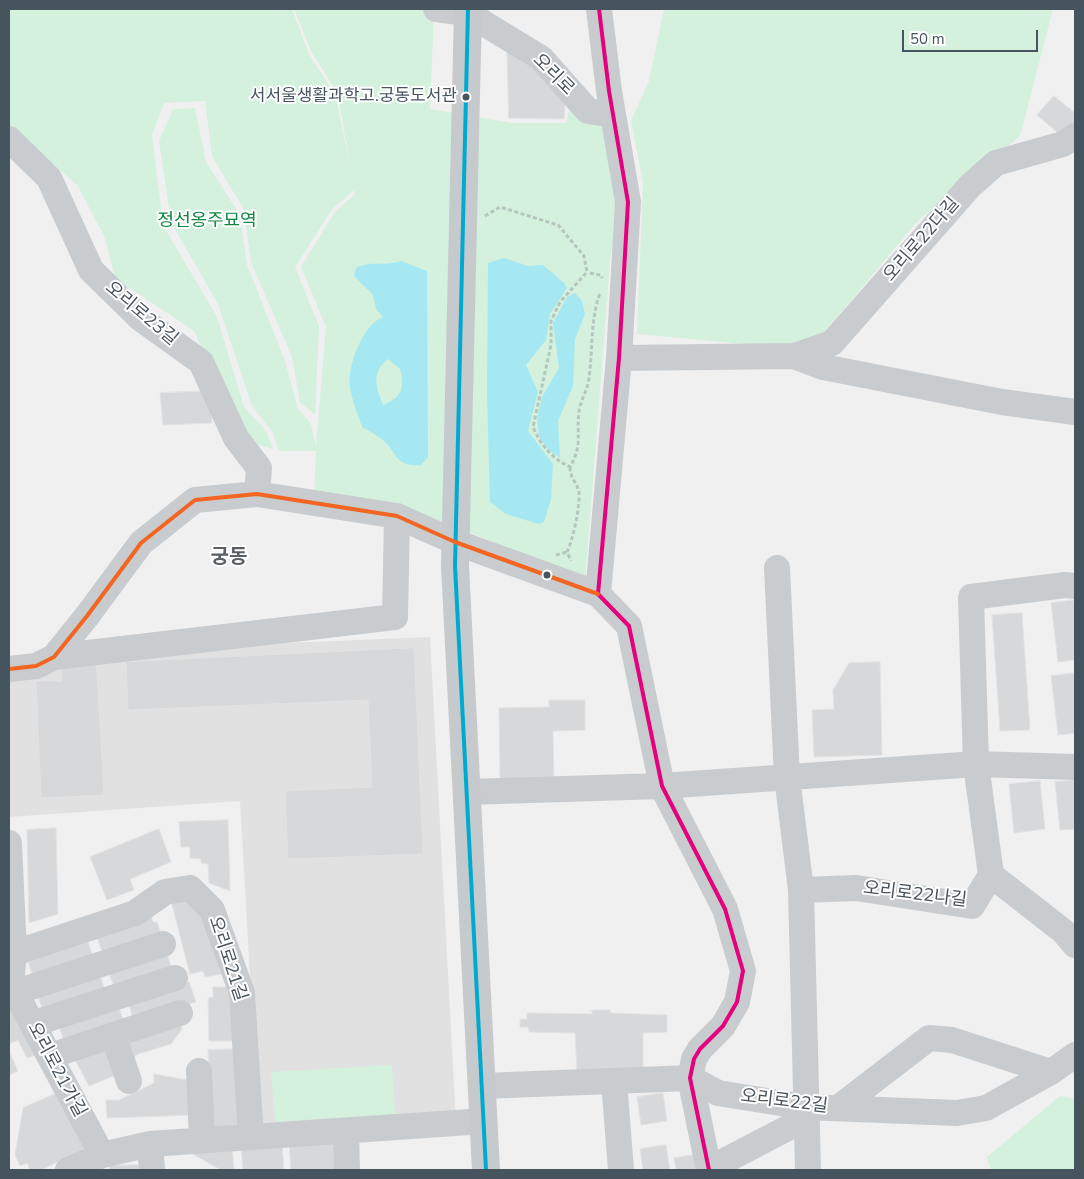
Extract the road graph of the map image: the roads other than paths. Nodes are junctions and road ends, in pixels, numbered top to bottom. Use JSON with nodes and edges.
{"nodes":[{"id":1,"x":436,"y":9,"type":"edge"},
{"id":2,"x":599,"y":9,"type":"edge"},
{"id":3,"x":468,"y":11,"type":"edge"},
{"id":4,"x":613,"y":115,"type":"junction"},
{"id":5,"x":9,"y":140,"type":"edge"},
{"id":6,"x":1069,"y":140,"type":"edge"},
{"id":7,"x":794,"y":356,"type":"junction"},
{"id":8,"x":620,"y":358,"type":"junction"},
{"id":9,"x":1075,"y":412,"type":"edge"},
{"id":10,"x":257,"y":494,"type":"junction"},
{"id":11,"x":397,"y":516,"type":"junction"},
{"id":12,"x":456,"y":542,"type":"junction"},
{"id":13,"x":777,"y":568,"type":"dead end"},
{"id":14,"x":1075,"y":586,"type":"edge"},
{"id":15,"x":598,"y":594,"type":"junction"},
{"id":16,"x":54,"y":657,"type":"junction"},
{"id":17,"x":9,"y":669,"type":"edge"},
{"id":18,"x":976,"y":764,"type":"junction"},
{"id":19,"x":1075,"y":767,"type":"edge"},
{"id":20,"x":787,"y":777,"type":"junction"},
{"id":21,"x":662,"y":786,"type":"junction"},
{"id":22,"x":467,"y":792,"type":"junction"},
{"id":23,"x":9,"y":843,"type":"edge"},
{"id":24,"x":991,"y":875,"type":"junction"},
{"id":25,"x":801,"y":890,"type":"junction"},
{"id":26,"x":163,"y":944,"type":"dead end"},
{"id":27,"x":1075,"y":946,"type":"edge"},
{"id":28,"x":14,"y":953,"type":"junction"},
{"id":29,"x":101,"y":964,"type":"junction"},
{"id":30,"x":175,"y":978,"type":"dead end"},
{"id":31,"x":12,"y":987,"type":"edge"},
{"id":32,"x":116,"y":997,"type":"junction"},
{"id":33,"x":180,"y":1013,"type":"dead end"},
{"id":34,"x":32,"y":1024,"type":"junction"},
{"id":35,"x":123,"y":1032,"type":"junction"},
{"id":36,"x":1075,"y":1055,"type":"edge"},
{"id":37,"x":50,"y":1056,"type":"junction"},
{"id":38,"x":199,"y":1070,"type":"dead end"},
{"id":39,"x":1051,"y":1072,"type":"junction"},
{"id":40,"x":690,"y":1078,"type":"junction"},
{"id":41,"x":129,"y":1081,"type":"dead end"},
{"id":42,"x":614,"y":1081,"type":"junction"},
{"id":43,"x":482,"y":1086,"type":"junction"},
{"id":44,"x":838,"y":1108,"type":"junction"},
{"id":45,"x":805,"y":1113,"type":"junction"},
{"id":46,"x":484,"y":1121,"type":"junction"},
{"id":47,"x":346,"y":1131,"type":"junction"},
{"id":48,"x":251,"y":1137,"type":"junction"},
{"id":49,"x":202,"y":1140,"type":"junction"},
{"id":50,"x":102,"y":1155,"type":"junction"},
{"id":51,"x":157,"y":1162,"type":"edge"},
{"id":52,"x":709,"y":1169,"type":"edge"},
{"id":53,"x":68,"y":1170,"type":"edge"},
{"id":54,"x":347,"y":1170,"type":"edge"},
{"id":55,"x":486,"y":1170,"type":"edge"},
{"id":56,"x":621,"y":1170,"type":"edge"},
{"id":57,"x":808,"y":1170,"type":"edge"}],
"edges":[{"from":1,"to":3,"type":"street"},
{"from":2,"to":4,"type":"street"},
{"from":3,"to":4,"type":"street","name":"오리로"},
{"from":3,"to":12,"type":"main road"},
{"from":4,"to":8,"type":"street"},
{"from":5,"to":10,"type":"street","name":"오리로23길"},
{"from":6,"to":7,"type":"street","name":"오리로22다길"},
{"from":7,"to":8,"type":"street","name":"오리로22다길"},
{"from":7,"to":9,"type":"street","name":"오리로22다길"},
{"from":8,"to":15,"type":"street"},
{"from":10,"to":11,"type":"street"},
{"from":10,"to":16,"type":"street"},
{"from":11,"to":12,"type":"street"},
{"from":11,"to":16,"type":"street"},
{"from":12,"to":15,"type":"street"},
{"from":12,"to":22,"type":"main road"},
{"from":13,"to":20,"type":"street"},
{"from":14,"to":18,"type":"street"},
{"from":15,"to":21,"type":"street"},
{"from":16,"to":17,"type":"street"},
{"from":18,"to":19,"type":"street"},
{"from":18,"to":20,"type":"street"},
{"from":18,"to":24,"type":"street"},
{"from":20,"to":21,"type":"street"},
{"from":20,"to":25,"type":"street"},
{"from":21,"to":22,"type":"street"},
{"from":21,"to":40,"type":"street"},
{"from":22,"to":43,"type":"main road"},
{"from":23,"to":28,"type":"street"},
{"from":24,"to":25,"type":"street","name":"오리로22나길"},
{"from":24,"to":27,"type":"street"},
{"from":25,"to":45,"type":"street"},
{"from":26,"to":29,"type":"street"},
{"from":28,"to":31,"type":"street"},
{"from":28,"to":48,"type":"street","name":"오리로21길"},
{"from":29,"to":31,"type":"street"},
{"from":29,"to":32,"type":"street"},
{"from":30,"to":32,"type":"street"},
{"from":31,"to":34,"type":"street","name":"오리로21가길"},
{"from":32,"to":34,"type":"street"},
{"from":32,"to":35,"type":"street"},
{"from":33,"to":35,"type":"street"},
{"from":34,"to":37,"type":"street","name":"오리로21가길"},
{"from":35,"to":37,"type":"street"},
{"from":35,"to":41,"type":"street"},
{"from":36,"to":39,"type":"street","name":"오리로22길"},
{"from":37,"to":50,"type":"street","name":"오리로21가길"},
{"from":38,"to":49,"type":"street"},
{"from":39,"to":44,"type":"street","name":"오리로22길"},
{"from":39,"to":44,"type":"street"},
{"from":40,"to":42,"type":"street"},
{"from":40,"to":45,"type":"street","name":"오리로22길"},
{"from":40,"to":52,"type":"street"},
{"from":42,"to":43,"type":"street"},
{"from":42,"to":56,"type":"street"},
{"from":43,"to":46,"type":"main road"},
{"from":44,"to":45,"type":"street","name":"오리로22길"},
{"from":45,"to":52,"type":"street"},
{"from":45,"to":57,"type":"street"},
{"from":46,"to":47,"type":"street"},
{"from":46,"to":55,"type":"main road"},
{"from":47,"to":48,"type":"street"},
{"from":47,"to":54,"type":"street"},
{"from":48,"to":49,"type":"street"},
{"from":49,"to":51,"type":"street"},
{"from":50,"to":51,"type":"street"},
{"from":50,"to":53,"type":"street"}]}
